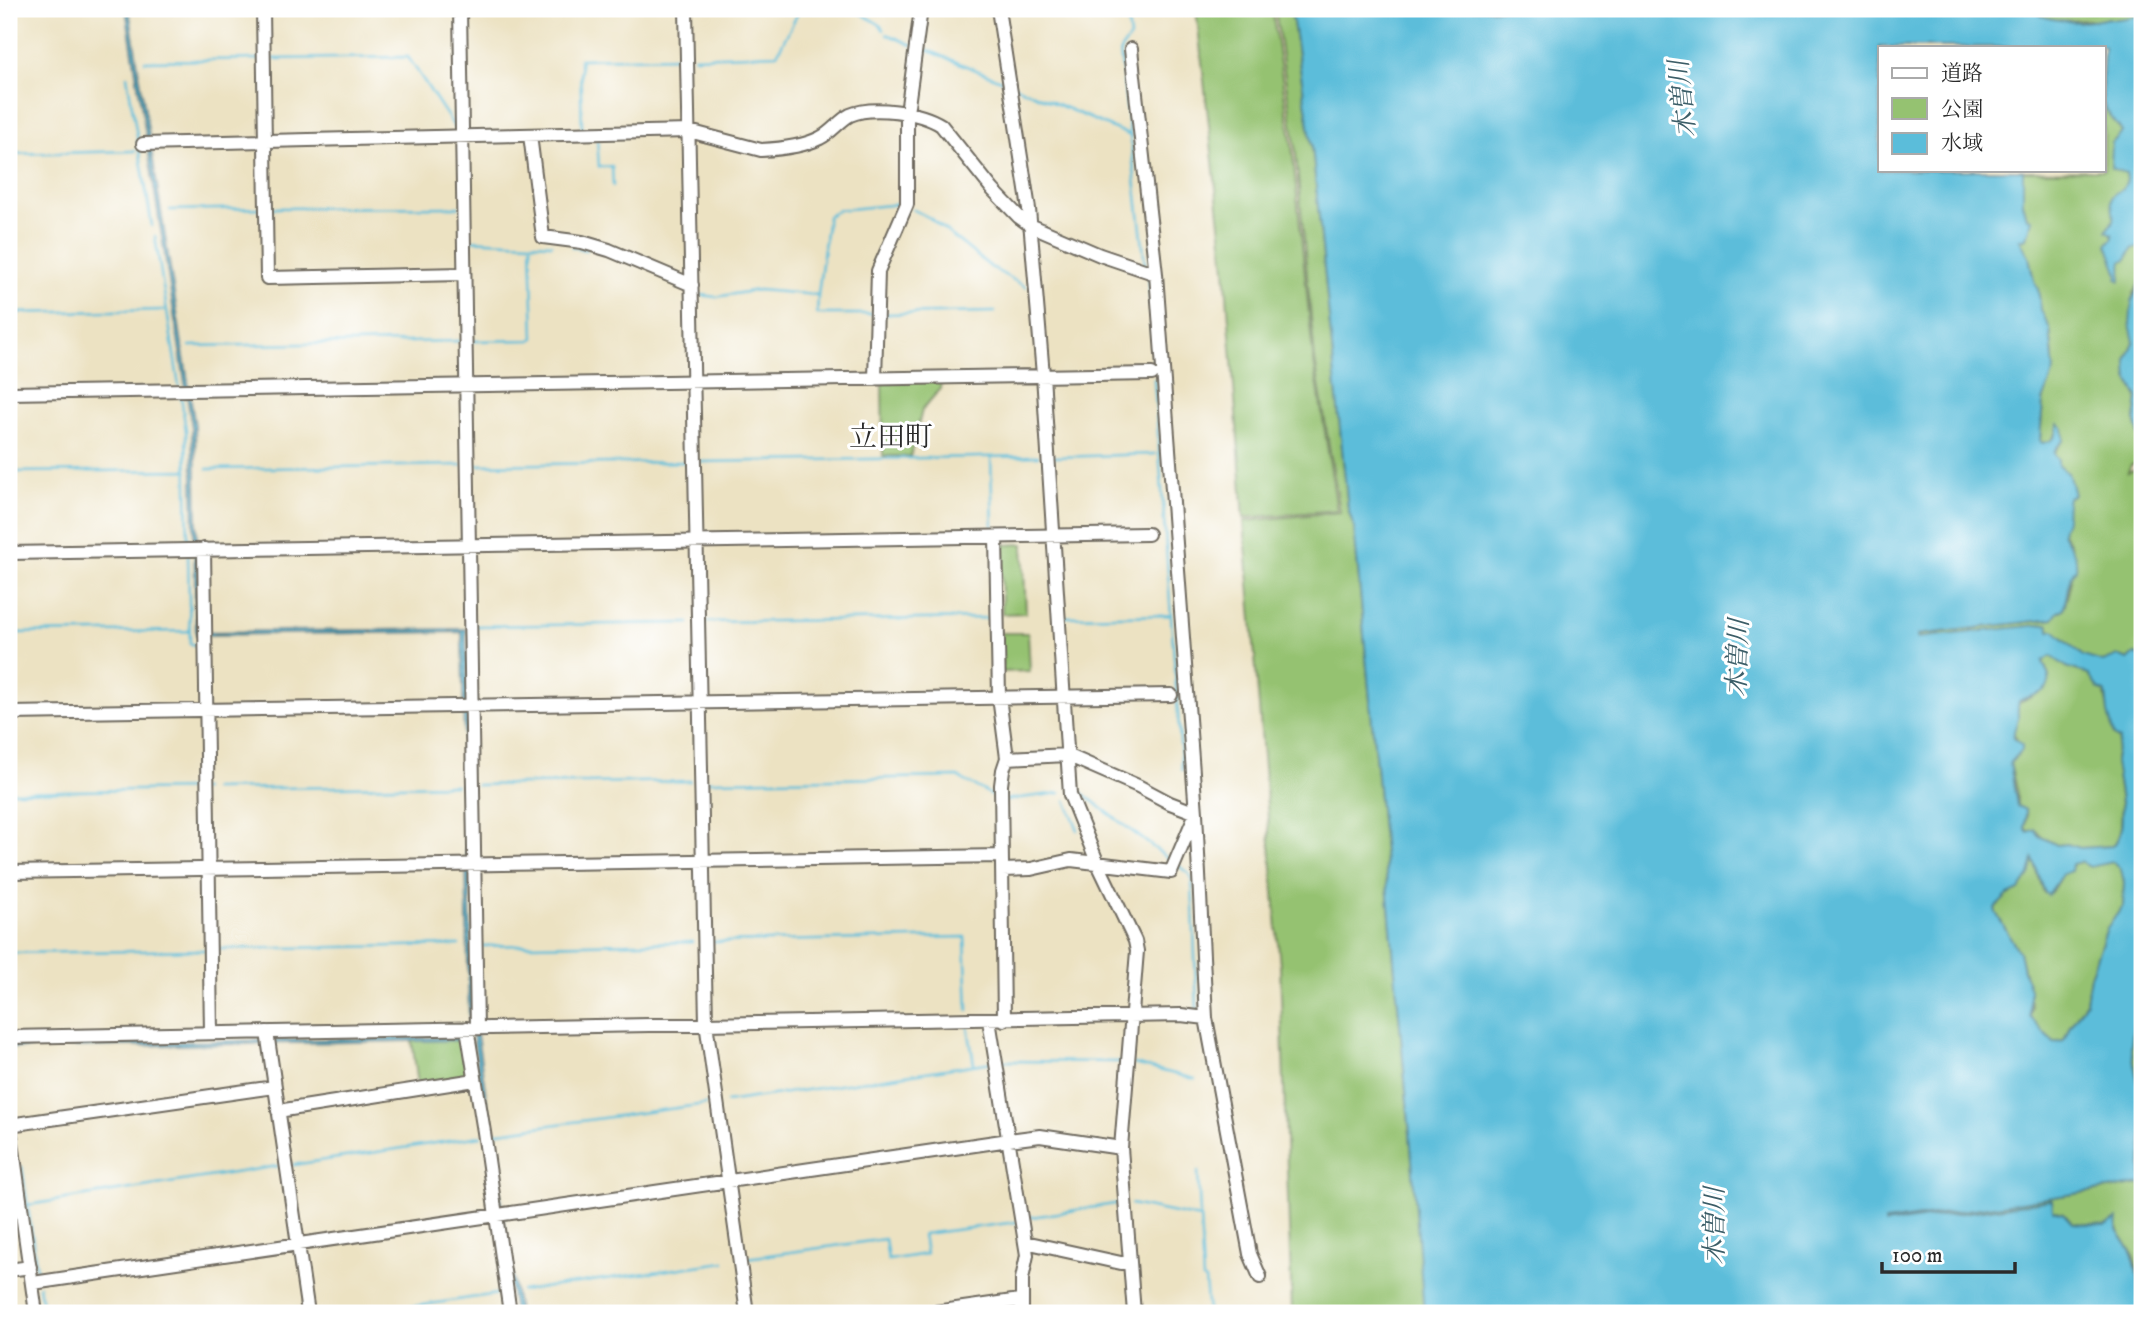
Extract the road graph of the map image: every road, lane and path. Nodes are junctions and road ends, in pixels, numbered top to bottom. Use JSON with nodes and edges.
{"nodes":[{"id":1,"x":263,"y":9,"type":"edge"},
{"id":2,"x":460,"y":9,"type":"edge"},
{"id":3,"x":686,"y":9,"type":"edge"},
{"id":4,"x":921,"y":9,"type":"edge"},
{"id":5,"x":998,"y":9,"type":"edge"},
{"id":6,"x":1131,"y":49,"type":"dead end"},
{"id":7,"x":907,"y":113,"type":"junction"},
{"id":8,"x":689,"y":131,"type":"junction"},
{"id":9,"x":530,"y":135,"type":"junction"},
{"id":10,"x":463,"y":137,"type":"junction"},
{"id":11,"x":265,"y":140,"type":"junction"},
{"id":12,"x":149,"y":143,"type":"dead end"},
{"id":13,"x":1030,"y":225,"type":"junction"},
{"id":14,"x":464,"y":274,"type":"junction"},
{"id":15,"x":1156,"y":274,"type":"junction"},
{"id":16,"x":692,"y":285,"type":"junction"},
{"id":17,"x":1152,"y":374,"type":"dead end"},
{"id":18,"x":1043,"y":375,"type":"junction"},
{"id":19,"x":875,"y":379,"type":"junction"},
{"id":20,"x":693,"y":381,"type":"junction"},
{"id":21,"x":467,"y":386,"type":"junction"},
{"id":22,"x":9,"y":393,"type":"edge"},
{"id":23,"x":1148,"y":534,"type":"dead end"},
{"id":24,"x":1053,"y":536,"type":"junction"},
{"id":25,"x":996,"y":537,"type":"junction"},
{"id":26,"x":696,"y":541,"type":"junction"},
{"id":27,"x":469,"y":545,"type":"junction"},
{"id":28,"x":200,"y":549,"type":"junction"},
{"id":29,"x":9,"y":553,"type":"edge"},
{"id":30,"x":1171,"y":695,"type":"dead end"},
{"id":31,"x":1062,"y":696,"type":"junction"},
{"id":32,"x":999,"y":697,"type":"junction"},
{"id":33,"x":699,"y":703,"type":"junction"},
{"id":34,"x":468,"y":705,"type":"junction"},
{"id":35,"x":206,"y":710,"type":"junction"},
{"id":36,"x":9,"y":713,"type":"edge"},
{"id":37,"x":1067,"y":755,"type":"junction"},
{"id":38,"x":1007,"y":758,"type":"junction"},
{"id":39,"x":1196,"y":813,"type":"junction"},
{"id":40,"x":1001,"y":856,"type":"junction"},
{"id":41,"x":702,"y":862,"type":"junction"},
{"id":42,"x":1098,"y":863,"type":"junction"},
{"id":43,"x":470,"y":865,"type":"junction"},
{"id":44,"x":209,"y":870,"type":"junction"},
{"id":45,"x":1002,"y":870,"type":"junction"},
{"id":46,"x":9,"y":872,"type":"edge"},
{"id":47,"x":1133,"y":1016,"type":"junction"},
{"id":48,"x":1206,"y":1018,"type":"junction"},
{"id":49,"x":989,"y":1020,"type":"junction"},
{"id":50,"x":1004,"y":1020,"type":"junction"},
{"id":51,"x":706,"y":1023,"type":"junction"},
{"id":52,"x":472,"y":1028,"type":"junction"},
{"id":53,"x":211,"y":1033,"type":"junction"},
{"id":54,"x":9,"y":1037,"type":"edge"},
{"id":55,"x":268,"y":1039,"type":"junction"},
{"id":56,"x":475,"y":1080,"type":"junction"},
{"id":57,"x":274,"y":1087,"type":"junction"},
{"id":58,"x":278,"y":1111,"type":"junction"},
{"id":59,"x":9,"y":1124,"type":"edge"},
{"id":60,"x":1009,"y":1140,"type":"junction"},
{"id":61,"x":1119,"y":1147,"type":"junction"},
{"id":62,"x":729,"y":1181,"type":"junction"},
{"id":63,"x":500,"y":1214,"type":"junction"},
{"id":64,"x":1025,"y":1242,"type":"junction"},
{"id":65,"x":298,"y":1244,"type":"junction"},
{"id":66,"x":1126,"y":1263,"type":"junction"},
{"id":67,"x":30,"y":1267,"type":"junction"},
{"id":68,"x":9,"y":1270,"type":"edge"},
{"id":69,"x":1260,"y":1277,"type":"dead end"},
{"id":70,"x":33,"y":1283,"type":"junction"},
{"id":71,"x":1021,"y":1307,"type":"edge"},
{"id":72,"x":36,"y":1313,"type":"edge"},
{"id":73,"x":308,"y":1313,"type":"edge"},
{"id":74,"x":510,"y":1313,"type":"edge"},
{"id":75,"x":747,"y":1313,"type":"edge"},
{"id":76,"x":928,"y":1313,"type":"edge"},
{"id":77,"x":1134,"y":1313,"type":"edge"}],
"edges":[{"from":1,"to":11,"type":"street"},
{"from":2,"to":10,"type":"street"},
{"from":3,"to":8,"type":"street"},
{"from":4,"to":7,"type":"street"},
{"from":5,"to":13,"type":"street"},
{"from":6,"to":15,"type":"street"},
{"from":7,"to":8,"type":"street"},
{"from":7,"to":13,"type":"street"},
{"from":7,"to":19,"type":"street"},
{"from":8,"to":9,"type":"street"},
{"from":8,"to":16,"type":"street"},
{"from":9,"to":10,"type":"street"},
{"from":9,"to":16,"type":"street"},
{"from":10,"to":11,"type":"street"},
{"from":10,"to":14,"type":"street"},
{"from":11,"to":12,"type":"street"},
{"from":11,"to":14,"type":"street"},
{"from":13,"to":15,"type":"street"},
{"from":13,"to":18,"type":"street"},
{"from":14,"to":21,"type":"street"},
{"from":15,"to":39,"type":"street"},
{"from":16,"to":20,"type":"street"},
{"from":17,"to":18,"type":"street"},
{"from":18,"to":19,"type":"street"},
{"from":18,"to":24,"type":"street"},
{"from":19,"to":20,"type":"street"},
{"from":20,"to":21,"type":"street"},
{"from":20,"to":26,"type":"street"},
{"from":21,"to":22,"type":"street"},
{"from":21,"to":27,"type":"street"},
{"from":23,"to":24,"type":"street"},
{"from":24,"to":25,"type":"street"},
{"from":24,"to":31,"type":"street"},
{"from":25,"to":26,"type":"street"},
{"from":25,"to":32,"type":"street"},
{"from":26,"to":27,"type":"street"},
{"from":26,"to":33,"type":"street"},
{"from":27,"to":28,"type":"street"},
{"from":27,"to":34,"type":"street"},
{"from":28,"to":29,"type":"street"},
{"from":28,"to":35,"type":"street"},
{"from":30,"to":31,"type":"street"},
{"from":31,"to":32,"type":"street"},
{"from":31,"to":37,"type":"street"},
{"from":32,"to":33,"type":"street"},
{"from":32,"to":38,"type":"street"},
{"from":33,"to":34,"type":"street"},
{"from":33,"to":41,"type":"street"},
{"from":34,"to":35,"type":"street"},
{"from":34,"to":43,"type":"street"},
{"from":35,"to":36,"type":"street"},
{"from":35,"to":44,"type":"street"},
{"from":37,"to":38,"type":"street"},
{"from":37,"to":39,"type":"street"},
{"from":37,"to":42,"type":"street"},
{"from":38,"to":40,"type":"street"},
{"from":39,"to":42,"type":"street"},
{"from":39,"to":48,"type":"street"},
{"from":40,"to":41,"type":"street"},
{"from":40,"to":45,"type":"street"},
{"from":41,"to":43,"type":"street"},
{"from":41,"to":51,"type":"street"},
{"from":42,"to":45,"type":"street"},
{"from":42,"to":47,"type":"street"},
{"from":43,"to":44,"type":"street"},
{"from":43,"to":52,"type":"street"},
{"from":44,"to":46,"type":"street"},
{"from":44,"to":53,"type":"street"},
{"from":45,"to":50,"type":"street"},
{"from":47,"to":48,"type":"street"},
{"from":47,"to":50,"type":"street"},
{"from":47,"to":61,"type":"street"},
{"from":48,"to":69,"type":"street"},
{"from":49,"to":50,"type":"street"},
{"from":49,"to":51,"type":"street"},
{"from":49,"to":60,"type":"street"},
{"from":51,"to":52,"type":"street"},
{"from":51,"to":62,"type":"street"},
{"from":52,"to":55,"type":"street"},
{"from":52,"to":56,"type":"street"},
{"from":53,"to":54,"type":"street"},
{"from":53,"to":55,"type":"street"},
{"from":55,"to":57,"type":"street"},
{"from":56,"to":58,"type":"street"},
{"from":56,"to":63,"type":"street"},
{"from":57,"to":58,"type":"street"},
{"from":57,"to":59,"type":"street"},
{"from":58,"to":65,"type":"street"},
{"from":59,"to":67,"type":"street"},
{"from":60,"to":61,"type":"street"},
{"from":60,"to":62,"type":"street"},
{"from":60,"to":64,"type":"street"},
{"from":61,"to":66,"type":"street"},
{"from":62,"to":63,"type":"street"},
{"from":62,"to":75,"type":"street"},
{"from":63,"to":65,"type":"street"},
{"from":63,"to":74,"type":"street"},
{"from":64,"to":66,"type":"street"},
{"from":64,"to":71,"type":"street"},
{"from":65,"to":70,"type":"street"},
{"from":65,"to":73,"type":"street"},
{"from":66,"to":77,"type":"street"},
{"from":67,"to":68,"type":"street"},
{"from":67,"to":70,"type":"street"},
{"from":70,"to":72,"type":"street"},
{"from":71,"to":76,"type":"street"}]}
